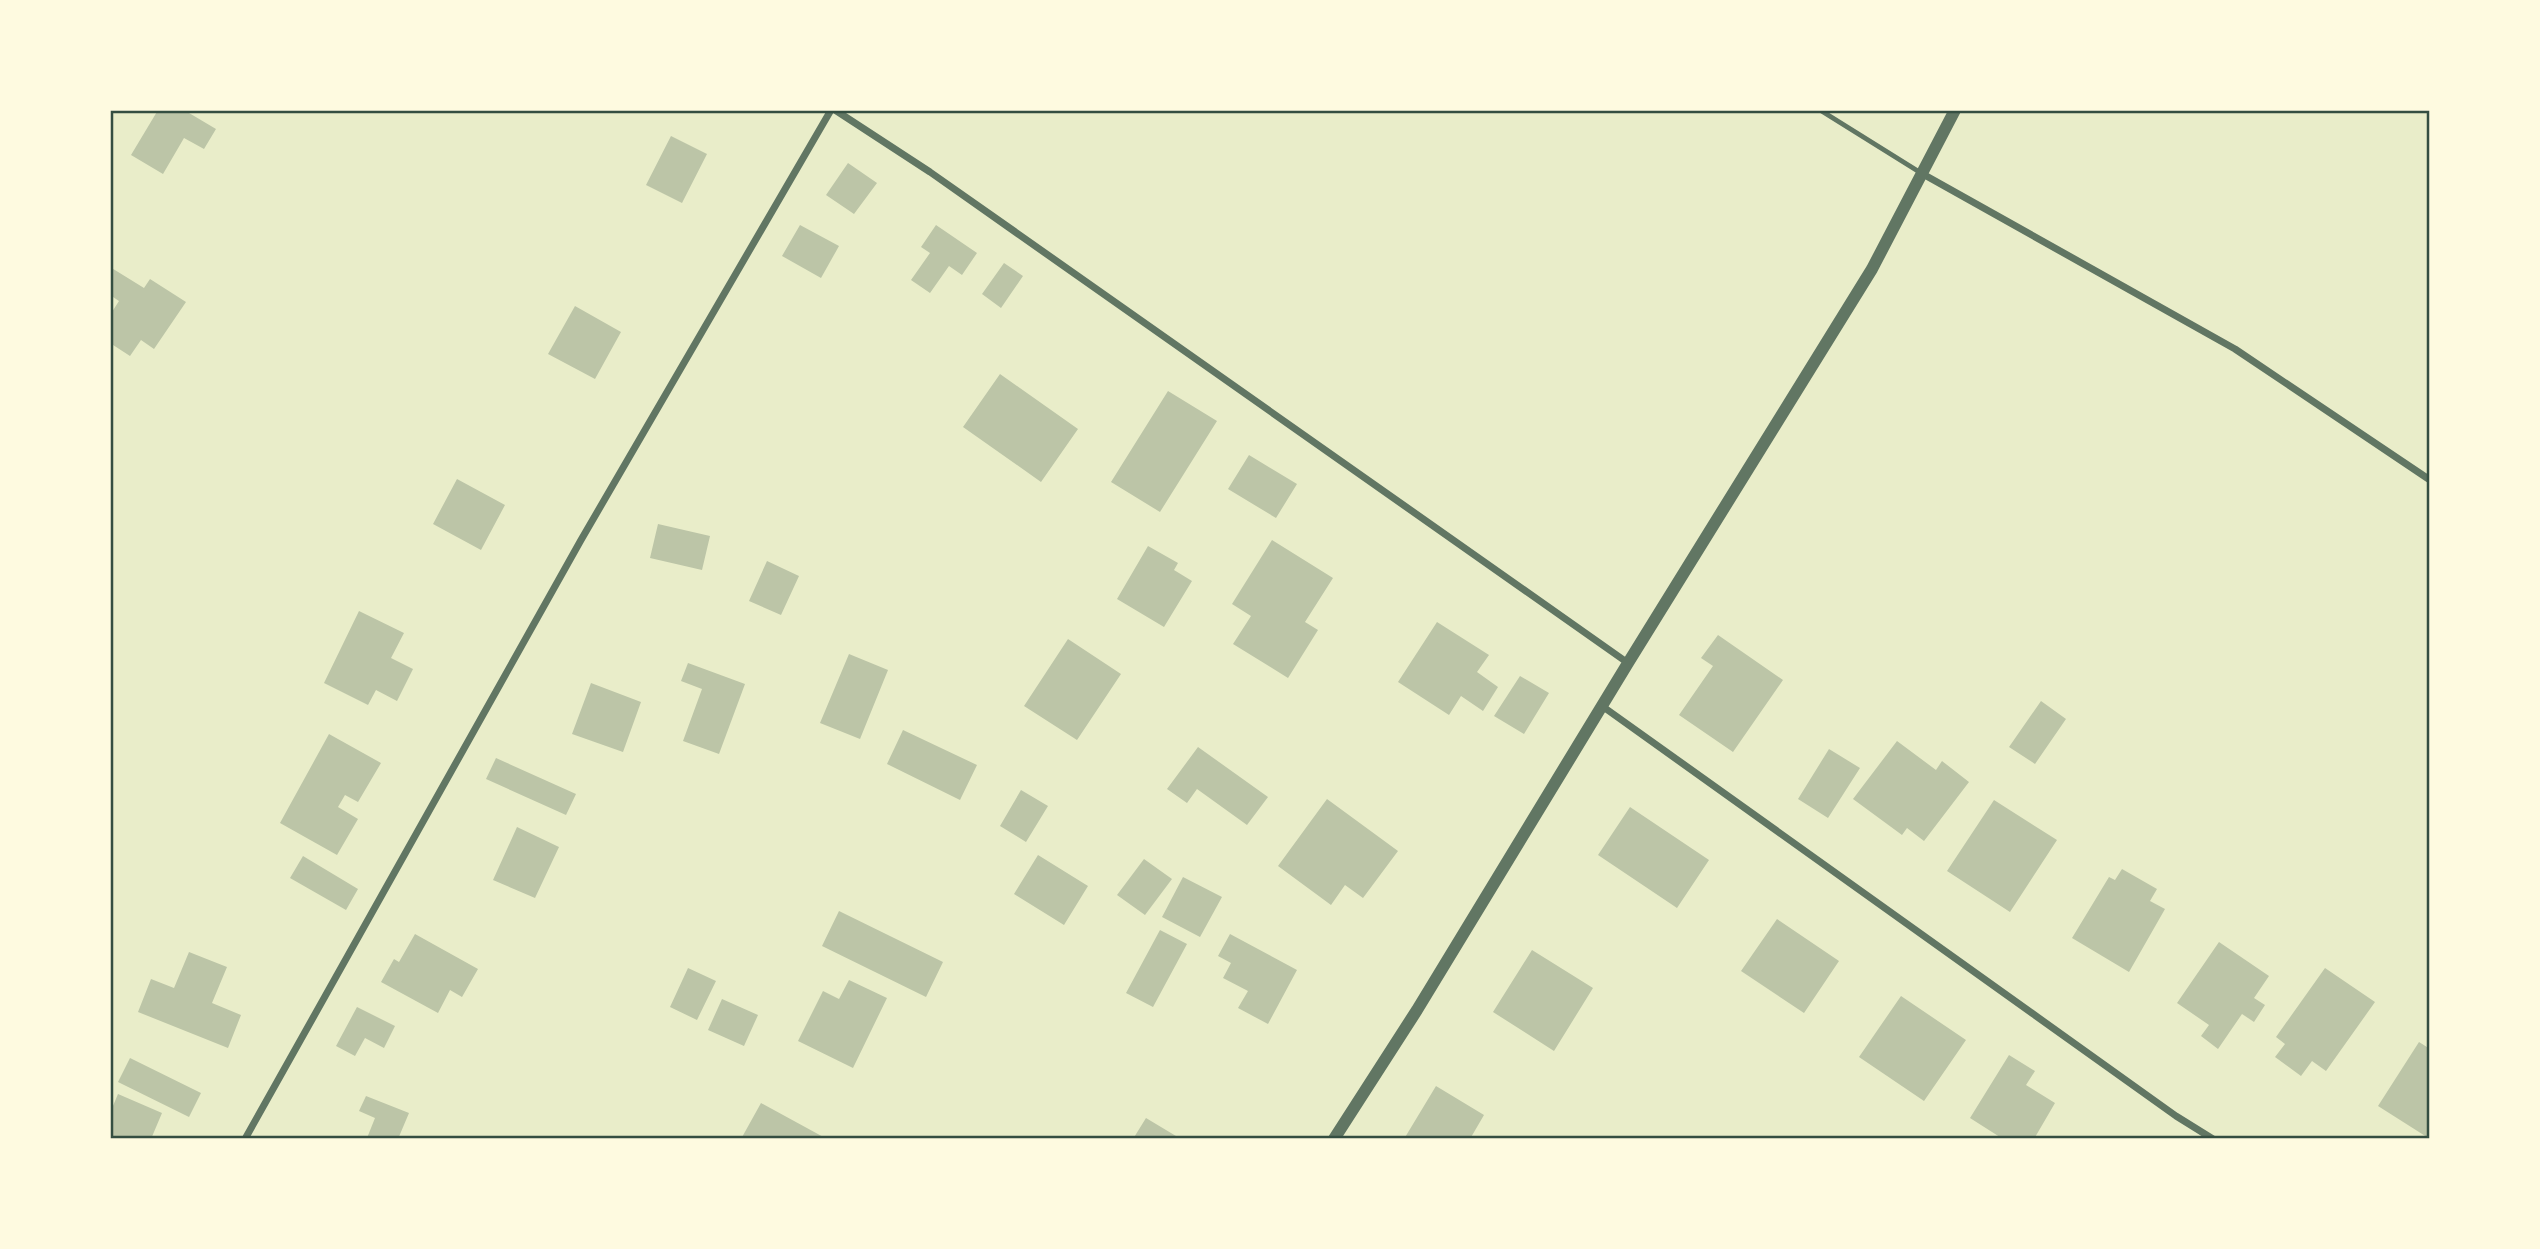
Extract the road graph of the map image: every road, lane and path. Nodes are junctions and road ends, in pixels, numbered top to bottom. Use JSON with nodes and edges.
{"nodes":[{"id":1,"x":833,"y":110,"type":"edge"},
{"id":2,"x":1820,"y":110,"type":"edge"},
{"id":3,"x":1955,"y":110,"type":"edge"},
{"id":4,"x":1921,"y":173,"type":"junction"},
{"id":5,"x":2430,"y":480,"type":"edge"},
{"id":6,"x":1628,"y":663,"type":"junction"},
{"id":7,"x":1602,"y":706,"type":"junction"},
{"id":8,"x":245,"y":1139,"type":"edge"},
{"id":9,"x":1334,"y":1139,"type":"edge"},
{"id":10,"x":2213,"y":1139,"type":"edge"}],
"edges":[{"from":1,"to":6,"type":"street"},
{"from":1,"to":8,"type":"street"},
{"from":2,"to":4,"type":"lane"},
{"from":3,"to":4,"type":"street"},
{"from":4,"to":5,"type":"street"},
{"from":4,"to":6,"type":"street"},
{"from":6,"to":7,"type":"street"},
{"from":7,"to":9,"type":"street"},
{"from":7,"to":10,"type":"street"}]}
